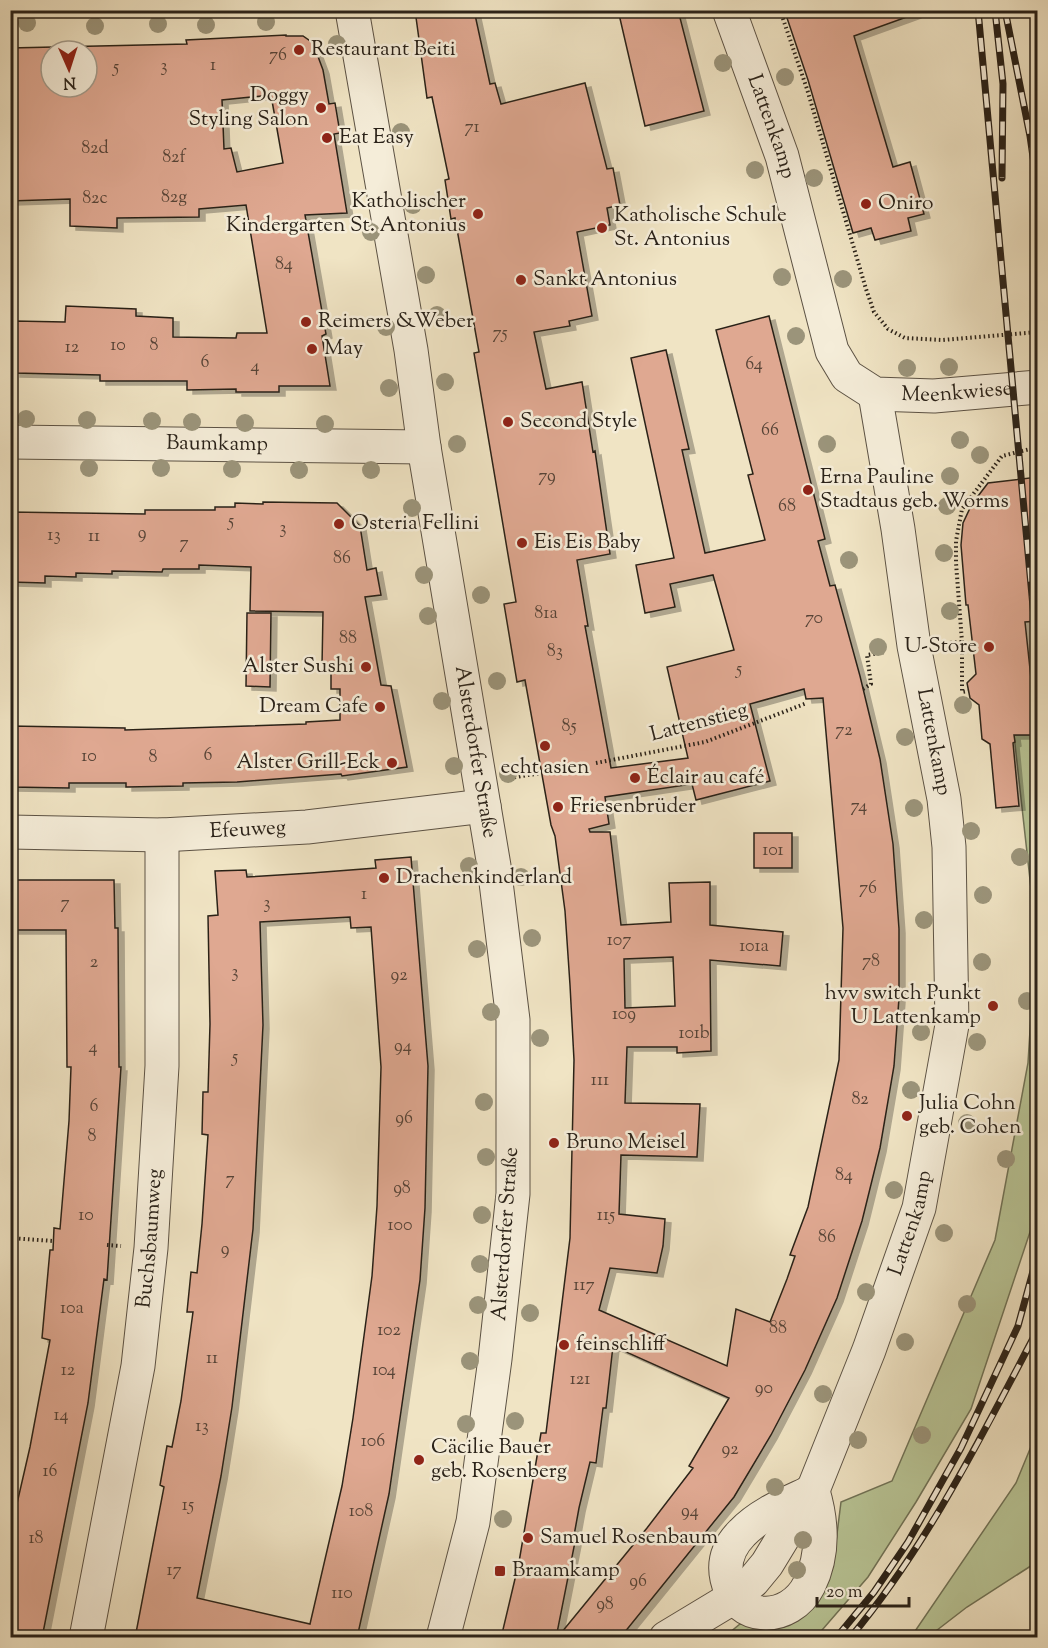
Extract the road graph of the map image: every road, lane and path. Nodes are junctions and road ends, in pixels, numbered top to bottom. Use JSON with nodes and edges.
{"nodes":[{"id":1,"x":352,"y":10,"type":"edge"},
{"id":2,"x":729,"y":10,"type":"edge"},
{"id":3,"x":780,"y":10,"type":"edge"},
{"id":4,"x":1038,"y":332,"type":"edge"},
{"id":5,"x":1038,"y":387,"type":"edge"},
{"id":6,"x":875,"y":394,"type":"junction"},
{"id":7,"x":10,"y":442,"type":"edge"},
{"id":8,"x":424,"y":447,"type":"junction"},
{"id":9,"x":1038,"y":447,"type":"edge"},
{"id":10,"x":962,"y":642,"type":"dead end"},
{"id":11,"x":914,"y":646,"type":"junction"},
{"id":12,"x":863,"y":689,"type":"dead end"},
{"id":13,"x":807,"y":703,"type":"dead end"},
{"id":14,"x":596,"y":763,"type":"dead end"},
{"id":15,"x":484,"y":806,"type":"junction"},
{"id":16,"x":10,"y":832,"type":"edge"},
{"id":17,"x":162,"y":835,"type":"junction"},
{"id":18,"x":10,"y":1238,"type":"edge"},
{"id":19,"x":53,"y":1241,"type":"dead end"},
{"id":20,"x":813,"y":1491,"type":"junction"},
{"id":21,"x":734,"y":1597,"type":"junction"},
{"id":22,"x":86,"y":1638,"type":"edge"},
{"id":23,"x":443,"y":1638,"type":"edge"},
{"id":24,"x":666,"y":1638,"type":"edge"}],
"edges":[{"from":1,"to":8,"type":"street","name":"Alsterdorfer Straße"},
{"from":2,"to":6,"type":"street","name":"Lattenkamp"},
{"from":3,"to":4,"type":"path"},
{"from":5,"to":6,"type":"street","name":"Meenkwiese"},
{"from":6,"to":11,"type":"street","name":"Lattenkamp"},
{"from":7,"to":8,"type":"street","name":"Baumkamp"},
{"from":8,"to":15,"type":"street","name":"Alsterdorfer Straße"},
{"from":9,"to":10,"type":"path"},
{"from":11,"to":12,"type":"path"},
{"from":11,"to":20,"type":"street","name":"Lattenkamp"},
{"from":13,"to":14,"type":"path","name":"Lattenstieg"},
{"from":15,"to":17,"type":"street","name":"Efeuweg"},
{"from":15,"to":23,"type":"street","name":"Alsterdorfer Straße"},
{"from":16,"to":17,"type":"street","name":"Efeuweg"},
{"from":17,"to":22,"type":"street","name":"Buchsbaumweg"},
{"from":18,"to":19,"type":"path"},
{"from":20,"to":21,"type":"street","name":"Lattenkamp"},
{"from":20,"to":21,"type":"street"},
{"from":21,"to":24,"type":"street","name":"Lattenkamp"}]}
